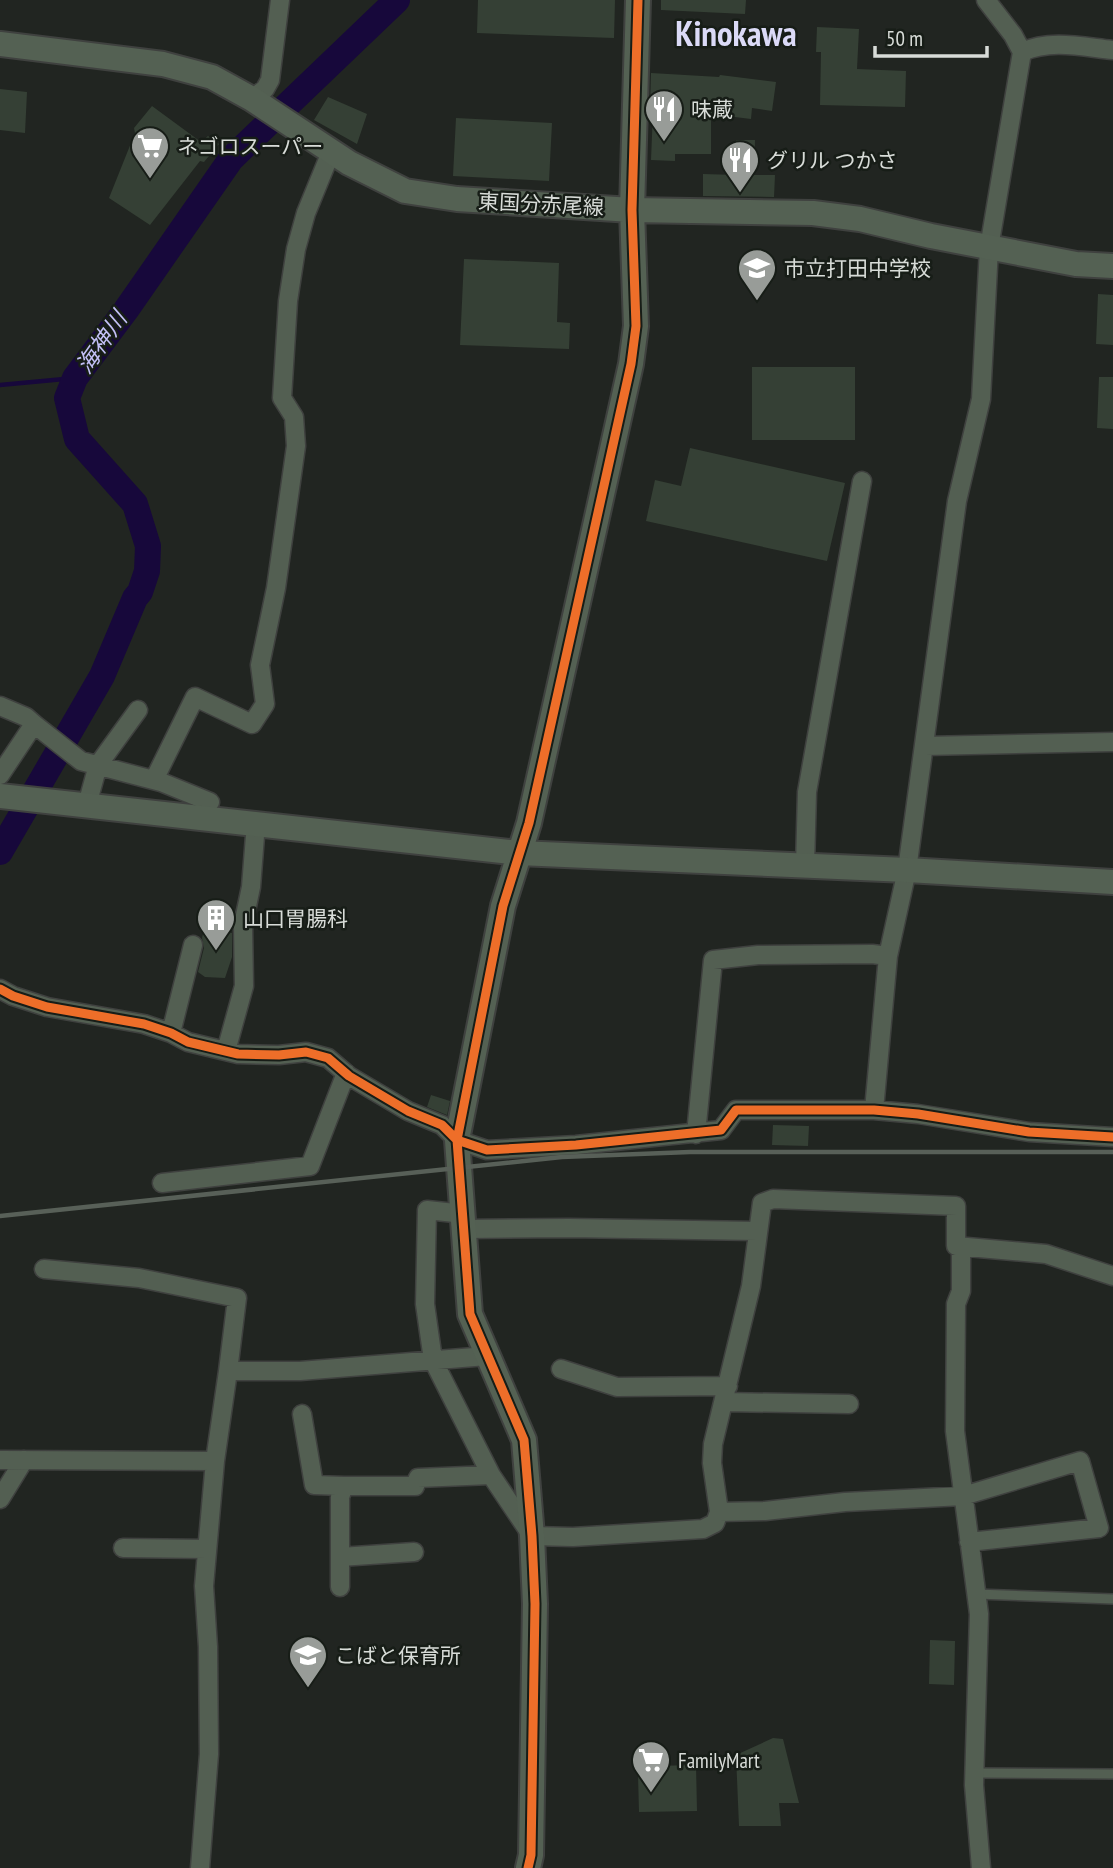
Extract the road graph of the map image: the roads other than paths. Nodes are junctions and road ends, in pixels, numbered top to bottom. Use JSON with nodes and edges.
{"nodes":[{"id":1,"x":280,"y":0,"type":"edge"},
{"id":2,"x":638,"y":0,"type":"edge"},
{"id":3,"x":986,"y":0,"type":"edge"},
{"id":4,"x":0,"y":44,"type":"edge"},
{"id":5,"x":1113,"y":50,"type":"edge"},
{"id":6,"x":1022,"y":52,"type":"junction"},
{"id":7,"x":252,"y":99,"type":"junction"},
{"id":8,"x":331,"y":152,"type":"junction"},
{"id":9,"x":632,"y":209,"type":"junction"},
{"id":10,"x":989,"y":248,"type":"junction"},
{"id":11,"x":1113,"y":266,"type":"edge"},
{"id":12,"x":862,"y":481,"type":"dead end"},
{"id":13,"x":0,"y":706,"type":"edge"},
{"id":14,"x":138,"y":710,"type":"dead end"},
{"id":15,"x":34,"y":724,"type":"junction"},
{"id":16,"x":1113,"y":742,"type":"edge"},
{"id":17,"x":925,"y":746,"type":"junction"},
{"id":18,"x":98,"y":765,"type":"junction"},
{"id":19,"x":0,"y":775,"type":"edge"},
{"id":20,"x":154,"y":780,"type":"junction"},
{"id":21,"x":0,"y":796,"type":"edge"},
{"id":22,"x":210,"y":802,"type":"dead end"},
{"id":23,"x":87,"y":805,"type":"junction"},
{"id":24,"x":256,"y":823,"type":"junction"},
{"id":25,"x":519,"y":853,"type":"junction"},
{"id":26,"x":805,"y":866,"type":"junction"},
{"id":27,"x":907,"y":870,"type":"junction"},
{"id":28,"x":1113,"y":883,"type":"edge"},
{"id":29,"x":193,"y":945,"type":"dead end"},
{"id":30,"x":888,"y":957,"type":"junction"},
{"id":31,"x":0,"y":989,"type":"edge"},
{"id":32,"x":171,"y":1033,"type":"junction"},
{"id":33,"x":226,"y":1051,"type":"junction"},
{"id":34,"x":346,"y":1073,"type":"junction"},
{"id":35,"x":874,"y":1110,"type":"junction"},
{"id":36,"x":696,"y":1134,"type":"junction"},
{"id":37,"x":1113,"y":1137,"type":"edge"},
{"id":38,"x":457,"y":1140,"type":"junction"},
{"id":39,"x":162,"y":1183,"type":"dead end"},
{"id":40,"x":464,"y":1221,"type":"junction"},
{"id":41,"x":757,"y":1231,"type":"junction"},
{"id":42,"x":961,"y":1246,"type":"junction"},
{"id":43,"x":44,"y":1269,"type":"dead end"},
{"id":44,"x":1113,"y":1276,"type":"edge"},
{"id":45,"x":488,"y":1356,"type":"junction"},
{"id":46,"x":433,"y":1360,"type":"junction"},
{"id":47,"x":561,"y":1369,"type":"dead end"},
{"id":48,"x":228,"y":1371,"type":"junction"},
{"id":49,"x":726,"y":1394,"type":"junction"},
{"id":50,"x":849,"y":1404,"type":"dead end"},
{"id":51,"x":302,"y":1414,"type":"dead end"},
{"id":52,"x":0,"y":1460,"type":"edge"},
{"id":53,"x":24,"y":1460,"type":"junction"},
{"id":54,"x":215,"y":1461,"type":"junction"},
{"id":55,"x":491,"y":1475,"type":"junction"},
{"id":56,"x":344,"y":1486,"type":"junction"},
{"id":57,"x":963,"y":1496,"type":"junction"},
{"id":58,"x":0,"y":1499,"type":"edge"},
{"id":59,"x":719,"y":1513,"type":"junction"},
{"id":60,"x":532,"y":1536,"type":"junction"},
{"id":61,"x":969,"y":1542,"type":"junction"},
{"id":62,"x":123,"y":1548,"type":"dead end"},
{"id":63,"x":207,"y":1549,"type":"junction"},
{"id":64,"x":414,"y":1552,"type":"dead end"},
{"id":65,"x":340,"y":1557,"type":"junction"},
{"id":66,"x":340,"y":1587,"type":"dead end"},
{"id":67,"x":976,"y":1594,"type":"junction"},
{"id":68,"x":1113,"y":1599,"type":"edge"},
{"id":69,"x":975,"y":1773,"type":"junction"},
{"id":70,"x":1113,"y":1774,"type":"edge"},
{"id":71,"x":200,"y":1868,"type":"edge"},
{"id":72,"x":528,"y":1868,"type":"edge"},
{"id":73,"x":981,"y":1868,"type":"edge"}],
"edges":[{"from":1,"to":7,"type":"street"},
{"from":2,"to":9,"type":"street"},
{"from":3,"to":6,"type":"street"},
{"from":4,"to":7,"type":"street","name":"東国分赤尾線"},
{"from":5,"to":6,"type":"street"},
{"from":6,"to":10,"type":"street"},
{"from":7,"to":8,"type":"street","name":"東国分赤尾線"},
{"from":8,"to":9,"type":"street","name":"東国分赤尾線"},
{"from":8,"to":20,"type":"street"},
{"from":9,"to":10,"type":"street","name":"東国分赤尾線"},
{"from":9,"to":25,"type":"street"},
{"from":10,"to":11,"type":"street","name":"東国分赤尾線"},
{"from":10,"to":17,"type":"street"},
{"from":12,"to":26,"type":"street"},
{"from":13,"to":15,"type":"street"},
{"from":14,"to":18,"type":"street"},
{"from":15,"to":18,"type":"street"},
{"from":15,"to":19,"type":"street"},
{"from":16,"to":17,"type":"street"},
{"from":17,"to":27,"type":"street"},
{"from":18,"to":20,"type":"street"},
{"from":18,"to":23,"type":"street"},
{"from":20,"to":22,"type":"street"},
{"from":21,"to":23,"type":"street"},
{"from":23,"to":24,"type":"street"},
{"from":24,"to":25,"type":"street"},
{"from":24,"to":33,"type":"street"},
{"from":25,"to":26,"type":"street"},
{"from":25,"to":38,"type":"street"},
{"from":26,"to":27,"type":"street"},
{"from":27,"to":28,"type":"street"},
{"from":27,"to":30,"type":"street"},
{"from":29,"to":32,"type":"street"},
{"from":30,"to":35,"type":"street"},
{"from":30,"to":36,"type":"street"},
{"from":31,"to":32,"type":"street"},
{"from":32,"to":33,"type":"street"},
{"from":33,"to":34,"type":"street"},
{"from":34,"to":38,"type":"street"},
{"from":34,"to":39,"type":"street"},
{"from":35,"to":36,"type":"street"},
{"from":35,"to":37,"type":"street"},
{"from":36,"to":38,"type":"street"},
{"from":38,"to":40,"type":"street"},
{"from":40,"to":41,"type":"street"},
{"from":40,"to":45,"type":"street"},
{"from":40,"to":46,"type":"street"},
{"from":41,"to":42,"type":"street"},
{"from":41,"to":49,"type":"street"},
{"from":42,"to":44,"type":"street"},
{"from":42,"to":57,"type":"street"},
{"from":43,"to":48,"type":"street"},
{"from":45,"to":46,"type":"street"},
{"from":45,"to":60,"type":"street"},
{"from":46,"to":48,"type":"street"},
{"from":46,"to":55,"type":"street"},
{"from":47,"to":49,"type":"street"},
{"from":48,"to":54,"type":"street"},
{"from":49,"to":50,"type":"street"},
{"from":49,"to":59,"type":"street"},
{"from":51,"to":56,"type":"street"},
{"from":52,"to":53,"type":"street"},
{"from":53,"to":54,"type":"street"},
{"from":53,"to":58,"type":"street"},
{"from":54,"to":63,"type":"street"},
{"from":55,"to":56,"type":"street"},
{"from":55,"to":60,"type":"street"},
{"from":56,"to":65,"type":"street"},
{"from":57,"to":59,"type":"street"},
{"from":57,"to":61,"type":"street"},
{"from":57,"to":61,"type":"street"},
{"from":59,"to":60,"type":"street"},
{"from":60,"to":72,"type":"street"},
{"from":61,"to":67,"type":"street"},
{"from":62,"to":63,"type":"street"},
{"from":63,"to":71,"type":"street"},
{"from":64,"to":65,"type":"street"},
{"from":65,"to":66,"type":"street"},
{"from":67,"to":68,"type":"lane"},
{"from":67,"to":69,"type":"street"},
{"from":69,"to":70,"type":"lane"},
{"from":69,"to":73,"type":"street"}]}
